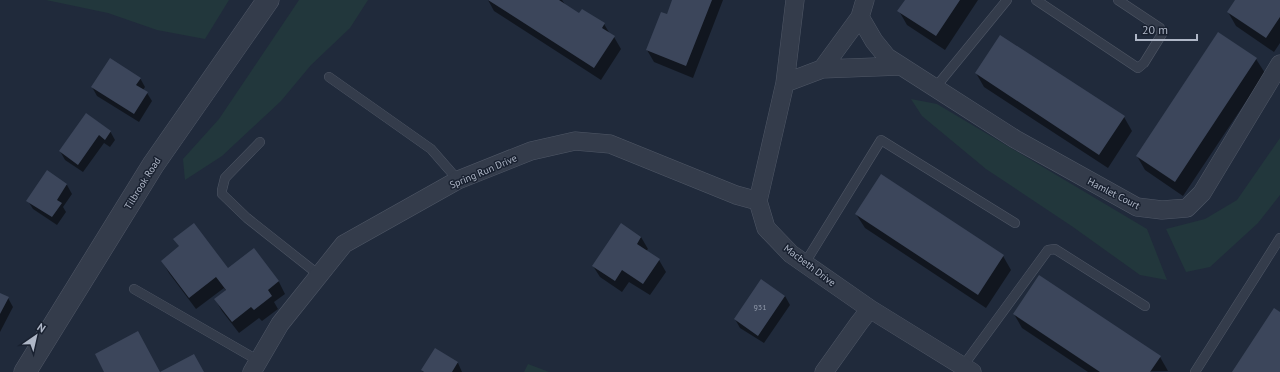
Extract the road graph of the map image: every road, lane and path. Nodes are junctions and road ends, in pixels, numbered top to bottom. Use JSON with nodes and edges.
{"nodes":[{"id":1,"x":268,"y":0,"type":"edge"},
{"id":2,"x":795,"y":0,"type":"edge"},
{"id":3,"x":1007,"y":0,"type":"edge"},
{"id":4,"x":1036,"y":0,"type":"edge"},
{"id":5,"x":1118,"y":0,"type":"edge"},
{"id":6,"x":862,"y":8,"type":"edge"},
{"id":7,"x":1280,"y":64,"type":"edge"},
{"id":8,"x":901,"y":66,"type":"junction"},
{"id":9,"x":822,"y":69,"type":"junction"},
{"id":10,"x":329,"y":77,"type":"dead end"},
{"id":11,"x":786,"y":83,"type":"junction"},
{"id":12,"x":935,"y":88,"type":"junction"},
{"id":13,"x":260,"y":142,"type":"dead end"},
{"id":14,"x":458,"y":180,"type":"junction"},
{"id":15,"x":758,"y":202,"type":"junction"},
{"id":16,"x":1015,"y":223,"type":"dead end"},
{"id":17,"x":1280,"y":238,"type":"edge"},
{"id":18,"x":805,"y":263,"type":"junction"},
{"id":19,"x":319,"y":275,"type":"junction"},
{"id":20,"x":134,"y":289,"type":"dead end"},
{"id":21,"x":1145,"y":306,"type":"dead end"},
{"id":22,"x":870,"y":309,"type":"junction"},
{"id":23,"x":256,"y":366,"type":"edge"},
{"id":24,"x":967,"y":369,"type":"edge"},
{"id":25,"x":25,"y":372,"type":"edge"},
{"id":26,"x":824,"y":372,"type":"edge"},
{"id":27,"x":1195,"y":372,"type":"edge"}],
"edges":[{"from":1,"to":25,"type":"street","name":"Tilbrook Road"},
{"from":2,"to":11,"type":"street"},
{"from":3,"to":12,"type":"lane"},
{"from":4,"to":5,"type":"lane"},
{"from":6,"to":8,"type":"street","name":"Hamlet Court"},
{"from":6,"to":9,"type":"street","name":"Hamlet Court"},
{"from":7,"to":12,"type":"street","name":"Hamlet Court"},
{"from":8,"to":9,"type":"street"},
{"from":8,"to":12,"type":"street","name":"Hamlet Court"},
{"from":9,"to":11,"type":"street"},
{"from":10,"to":14,"type":"lane"},
{"from":11,"to":15,"type":"street"},
{"from":13,"to":19,"type":"lane"},
{"from":14,"to":15,"type":"street","name":"Spring Run Drive"},
{"from":14,"to":19,"type":"street","name":"Spring Run Drive"},
{"from":15,"to":18,"type":"street","name":"Macbeth Drive"},
{"from":16,"to":18,"type":"lane"},
{"from":17,"to":27,"type":"lane"},
{"from":18,"to":22,"type":"street","name":"Macbeth Drive"},
{"from":19,"to":23,"type":"street","name":"Spring Run Drive"},
{"from":20,"to":23,"type":"lane"},
{"from":21,"to":24,"type":"lane"},
{"from":22,"to":24,"type":"street","name":"Macbeth Drive"},
{"from":22,"to":26,"type":"street"}]}
